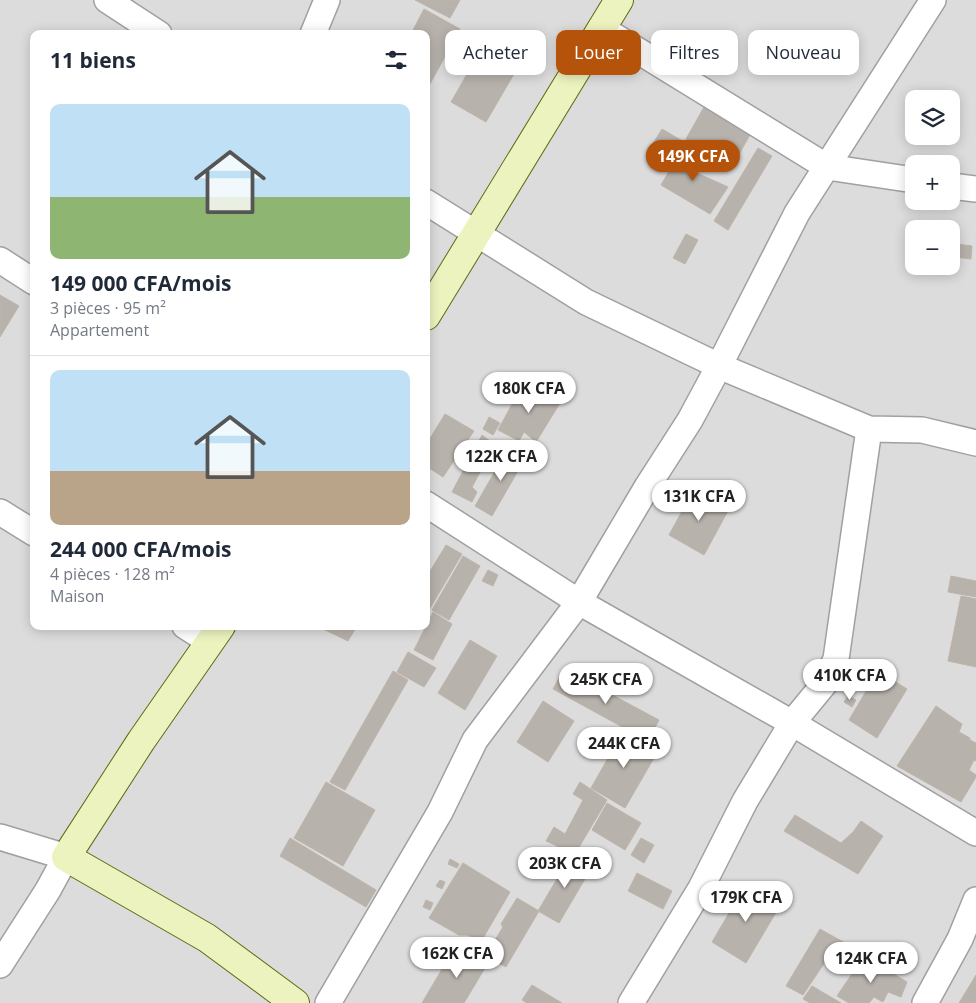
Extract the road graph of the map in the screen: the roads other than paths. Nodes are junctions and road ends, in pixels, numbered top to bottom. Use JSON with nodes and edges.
{"nodes":[{"id":1,"x":107,"y":0,"type":"edge"},
{"id":2,"x":327,"y":0,"type":"edge"},
{"id":3,"x":619,"y":0,"type":"edge"},
{"id":4,"x":933,"y":0,"type":"edge"},
{"id":5,"x":601,"y":28,"type":"junction"},
{"id":6,"x":153,"y":30,"type":"edge"},
{"id":7,"x":315,"y":30,"type":"edge"},
{"id":8,"x":826,"y":167,"type":"junction"},
{"id":9,"x":905,"y":179,"type":"edge"},
{"id":10,"x":960,"y":187,"type":"edge"},
{"id":11,"x":976,"y":189,"type":"edge"},
{"id":12,"x":430,"y":204,"type":"edge"},
{"id":13,"x":477,"y":233,"type":"junction"},
{"id":14,"x":0,"y":260,"type":"edge"},
{"id":15,"x":30,"y":279,"type":"edge"},
{"id":16,"x":430,"y":309,"type":"edge"},
{"id":17,"x":719,"y":366,"type":"junction"},
{"id":18,"x":869,"y":430,"type":"junction"},
{"id":19,"x":976,"y":443,"type":"edge"},
{"id":20,"x":430,"y":507,"type":"edge"},
{"id":21,"x":0,"y":512,"type":"edge"},
{"id":22,"x":30,"y":531,"type":"edge"},
{"id":23,"x":579,"y":602,"type":"junction"},
{"id":24,"x":200,"y":630,"type":"edge"},
{"id":25,"x":216,"y":634,"type":"edge"},
{"id":26,"x":792,"y":723,"type":"junction"},
{"id":27,"x":976,"y":833,"type":"edge"},
{"id":28,"x":0,"y":837,"type":"edge"},
{"id":29,"x":66,"y":857,"type":"junction"},
{"id":30,"x":976,"y":900,"type":"edge"},
{"id":31,"x":0,"y":965,"type":"edge"},
{"id":32,"x":295,"y":1003,"type":"edge"},
{"id":33,"x":328,"y":1003,"type":"edge"},
{"id":34,"x":631,"y":1003,"type":"edge"},
{"id":35,"x":925,"y":1003,"type":"edge"}],
"edges":[{"from":1,"to":6,"type":"street"},
{"from":2,"to":7,"type":"street"},
{"from":3,"to":5,"type":"street"},
{"from":4,"to":8,"type":"street"},
{"from":5,"to":8,"type":"street"},
{"from":5,"to":13,"type":"street"},
{"from":8,"to":9,"type":"street"},
{"from":8,"to":17,"type":"street"},
{"from":10,"to":11,"type":"street"},
{"from":12,"to":13,"type":"street"},
{"from":13,"to":16,"type":"street"},
{"from":13,"to":17,"type":"street"},
{"from":14,"to":15,"type":"street"},
{"from":17,"to":18,"type":"street"},
{"from":17,"to":23,"type":"street"},
{"from":18,"to":19,"type":"street"},
{"from":18,"to":26,"type":"street"},
{"from":20,"to":23,"type":"street"},
{"from":21,"to":22,"type":"street"},
{"from":23,"to":26,"type":"street"},
{"from":23,"to":33,"type":"street"},
{"from":24,"to":25,"type":"street"},
{"from":25,"to":29,"type":"street"},
{"from":26,"to":27,"type":"street"},
{"from":26,"to":34,"type":"street"},
{"from":28,"to":29,"type":"street"},
{"from":29,"to":31,"type":"street"},
{"from":29,"to":32,"type":"street"},
{"from":30,"to":35,"type":"street"}]}
